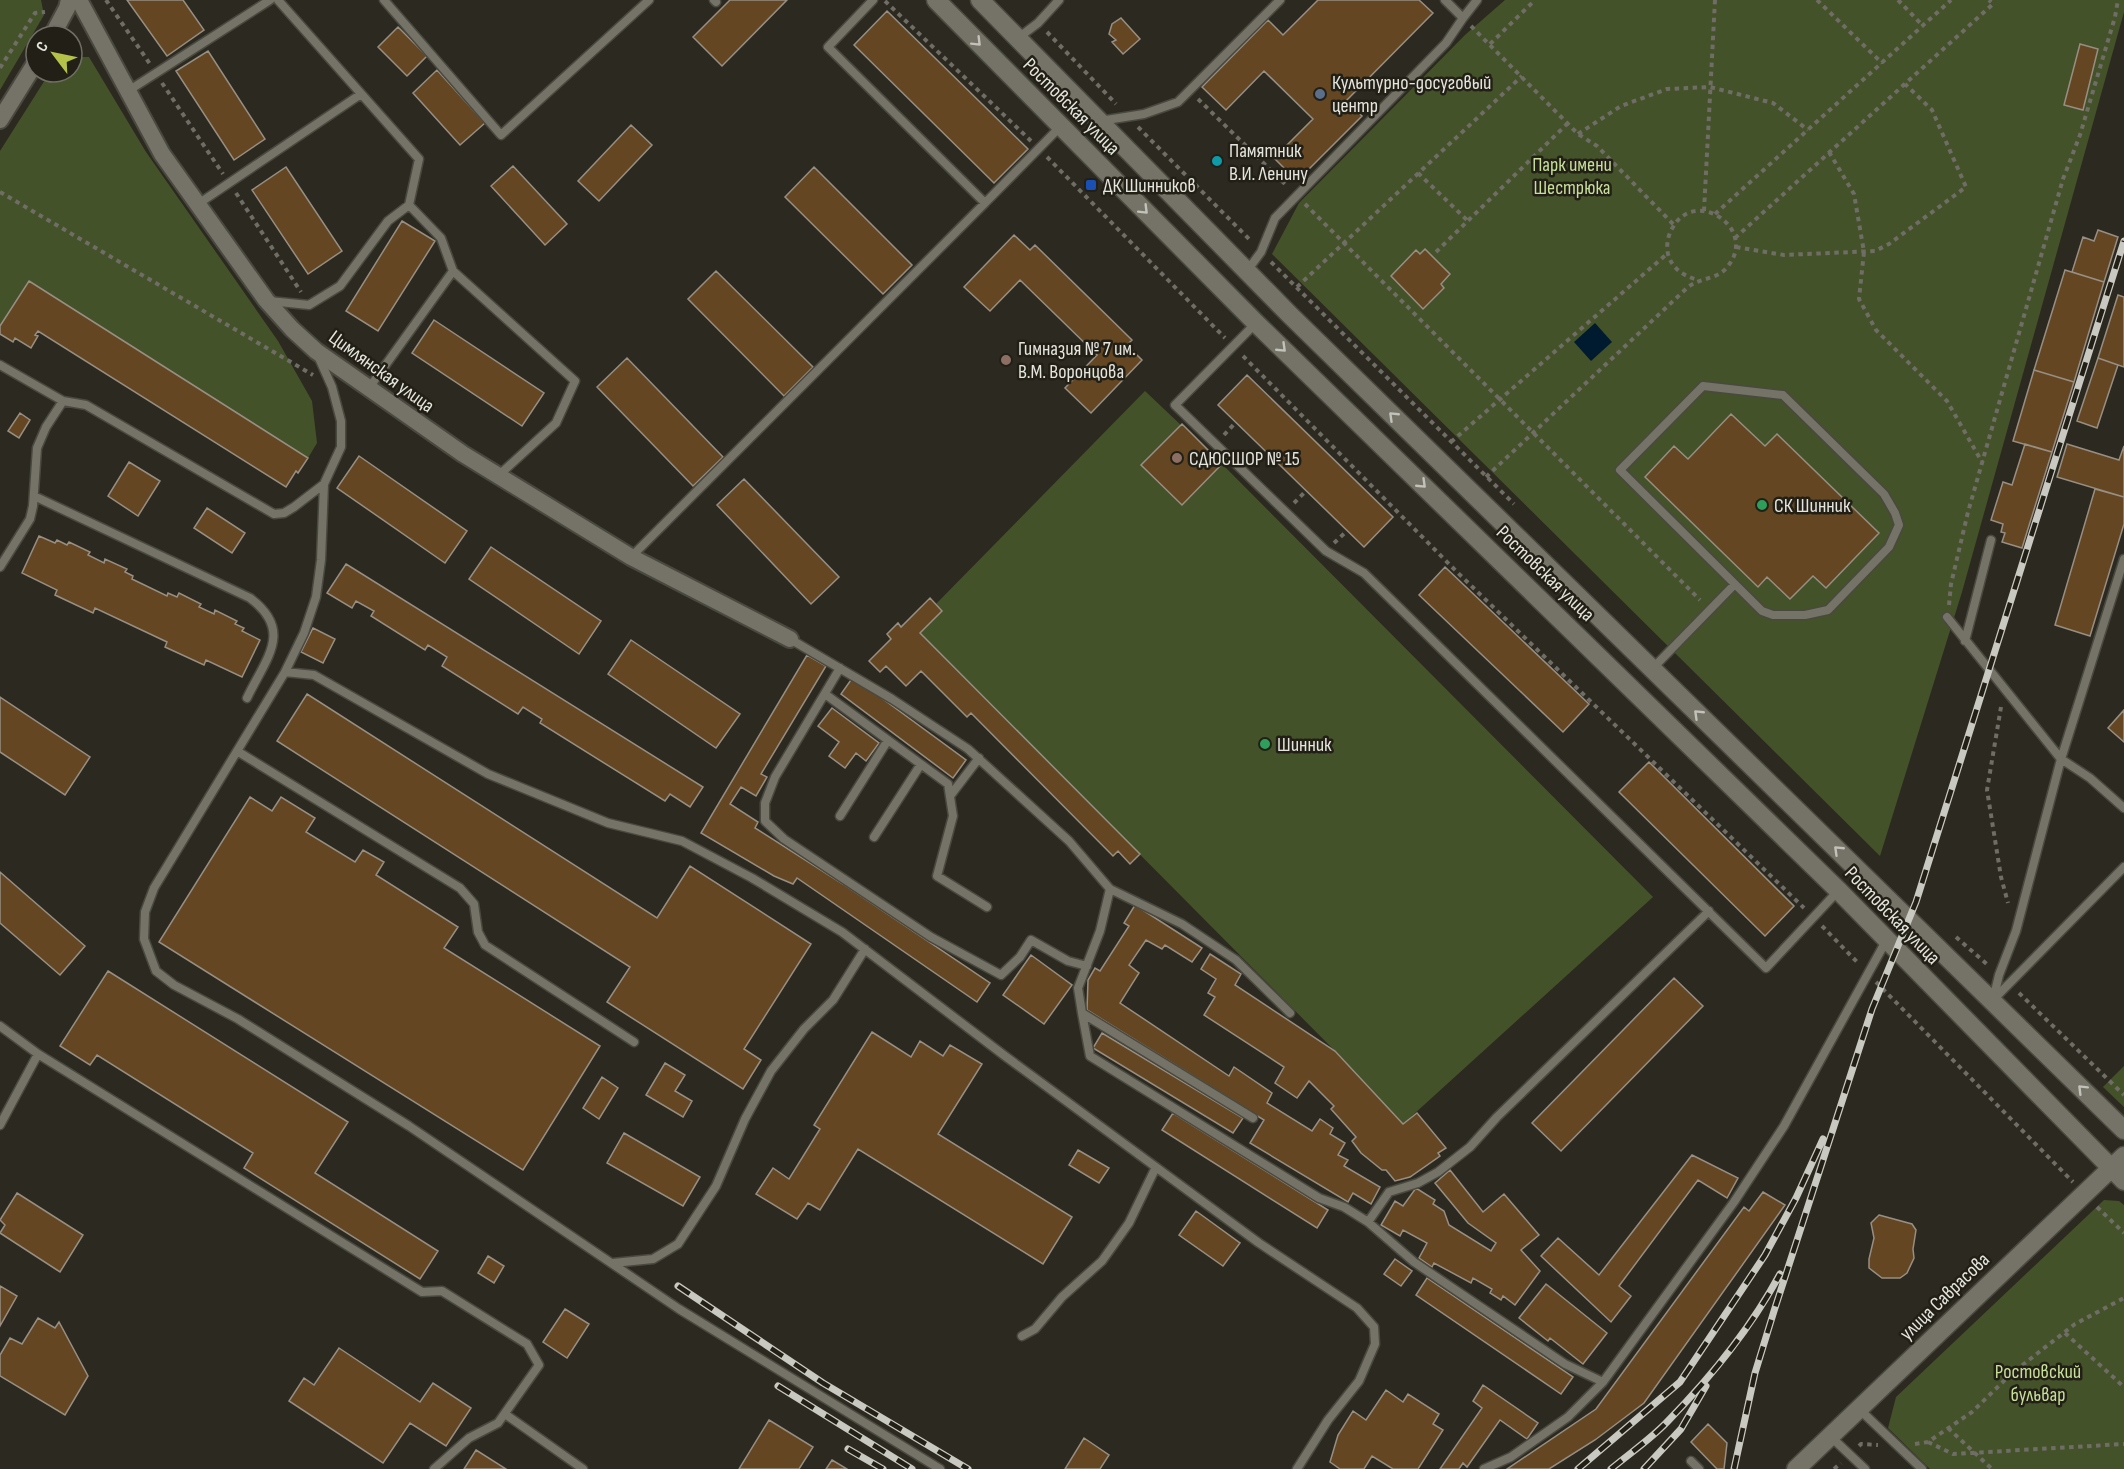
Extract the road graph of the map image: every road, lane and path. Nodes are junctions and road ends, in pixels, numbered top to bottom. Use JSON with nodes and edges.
{"nodes":[{"id":1,"x":106,"y":0,"type":"edge"},
{"id":2,"x":270,"y":0,"type":"edge"},
{"id":3,"x":278,"y":0,"type":"edge"},
{"id":4,"x":384,"y":0,"type":"edge"},
{"id":5,"x":649,"y":0,"type":"edge"},
{"id":6,"x":873,"y":0,"type":"edge"},
{"id":7,"x":885,"y":0,"type":"edge"},
{"id":8,"x":936,"y":0,"type":"edge"},
{"id":9,"x":980,"y":0,"type":"edge"},
{"id":10,"x":1059,"y":0,"type":"edge"},
{"id":11,"x":1280,"y":0,"type":"edge"},
{"id":12,"x":1445,"y":0,"type":"edge"},
{"id":13,"x":1477,"y":0,"type":"edge"},
{"id":14,"x":1535,"y":0,"type":"edge"},
{"id":15,"x":1715,"y":0,"type":"edge"},
{"id":16,"x":1817,"y":0,"type":"edge"},
{"id":17,"x":1898,"y":0,"type":"edge"},
{"id":18,"x":1952,"y":0,"type":"edge"},
{"id":19,"x":1989,"y":0,"type":"edge"},
{"id":20,"x":2118,"y":0,"type":"edge"},
{"id":21,"x":71,"y":3,"type":"edge"},
{"id":22,"x":1463,"y":18,"type":"junction"},
{"id":23,"x":1038,"y":23,"type":"junction"},
{"id":24,"x":59,"y":24,"type":"edge"},
{"id":25,"x":1923,"y":26,"type":"junction"},
{"id":26,"x":1018,"y":38,"type":"junction"},
{"id":27,"x":1490,"y":44,"type":"junction"},
{"id":28,"x":1882,"y":63,"type":"junction"},
{"id":29,"x":0,"y":68,"type":"edge"},
{"id":30,"x":156,"y":73,"type":"junction"},
{"id":31,"x":1522,"y":76,"type":"junction"},
{"id":32,"x":24,"y":81,"type":"edge"},
{"id":33,"x":1905,"y":84,"type":"junction"},
{"id":34,"x":1710,"y":87,"type":"junction"},
{"id":35,"x":1189,"y":90,"type":"junction"},
{"id":36,"x":128,"y":92,"type":"junction"},
{"id":37,"x":361,"y":94,"type":"junction"},
{"id":38,"x":1128,"y":117,"type":"junction"},
{"id":39,"x":0,"y":120,"type":"edge"},
{"id":40,"x":1100,"y":121,"type":"junction"},
{"id":41,"x":1568,"y":123,"type":"junction"},
{"id":42,"x":1061,"y":126,"type":"junction"},
{"id":43,"x":1808,"y":130,"type":"junction"},
{"id":44,"x":1578,"y":134,"type":"junction"},
{"id":45,"x":1039,"y":149,"type":"junction"},
{"id":46,"x":1829,"y":152,"type":"junction"},
{"id":47,"x":1418,"y":173,"type":"junction"},
{"id":48,"x":229,"y":183,"type":"junction"},
{"id":49,"x":0,"y":192,"type":"edge"},
{"id":50,"x":1297,"y":196,"type":"junction"},
{"id":51,"x":985,"y":203,"type":"junction"},
{"id":52,"x":198,"y":204,"type":"junction"},
{"id":53,"x":409,"y":205,"type":"junction"},
{"id":54,"x":1704,"y":211,"type":"junction"},
{"id":55,"x":1715,"y":214,"type":"junction"},
{"id":56,"x":1468,"y":221,"type":"junction"},
{"id":57,"x":1674,"y":225,"type":"junction"},
{"id":58,"x":1734,"y":238,"type":"junction"},
{"id":59,"x":1346,"y":243,"type":"junction"},
{"id":60,"x":1736,"y":247,"type":"junction"},
{"id":61,"x":1262,"y":252,"type":"junction"},
{"id":62,"x":1436,"y":252,"type":"dead end"},
{"id":63,"x":1864,"y":252,"type":"junction"},
{"id":64,"x":1668,"y":253,"type":"junction"},
{"id":65,"x":453,"y":271,"type":"junction"},
{"id":66,"x":1247,"y":271,"type":"junction"},
{"id":67,"x":1698,"y":280,"type":"junction"},
{"id":68,"x":1297,"y":288,"type":"junction"},
{"id":69,"x":266,"y":300,"type":"junction"},
{"id":70,"x":309,"y":305,"type":"junction"},
{"id":71,"x":1256,"y":323,"type":"junction"},
{"id":72,"x":1233,"y":347,"type":"junction"},
{"id":73,"x":316,"y":351,"type":"junction"},
{"id":74,"x":0,"y":365,"type":"edge"},
{"id":75,"x":332,"y":387,"type":"junction"},
{"id":76,"x":369,"y":388,"type":"junction"},
{"id":77,"x":1500,"y":399,"type":"junction"},
{"id":78,"x":63,"y":401,"type":"junction"},
{"id":79,"x":1533,"y":432,"type":"junction"},
{"id":80,"x":1451,"y":442,"type":"junction"},
{"id":81,"x":1983,"y":462,"type":"junction"},
{"id":82,"x":498,"y":476,"type":"junction"},
{"id":83,"x":1486,"y":477,"type":"junction"},
{"id":84,"x":324,"y":484,"type":"junction"},
{"id":85,"x":34,"y":496,"type":"junction"},
{"id":86,"x":1519,"y":509,"type":"dead end"},
{"id":87,"x":1991,"y":540,"type":"dead end"},
{"id":88,"x":631,"y":557,"type":"junction"},
{"id":89,"x":2124,"y":559,"type":"edge"},
{"id":90,"x":0,"y":567,"type":"edge"},
{"id":91,"x":1736,"y":584,"type":"junction"},
{"id":92,"x":1710,"y":610,"type":"junction"},
{"id":93,"x":1947,"y":617,"type":"joint"},
{"id":94,"x":790,"y":639,"type":"joint"},
{"id":95,"x":1965,"y":641,"type":"junction"},
{"id":96,"x":840,"y":668,"type":"junction"},
{"id":97,"x":1652,"y":669,"type":"junction"},
{"id":98,"x":285,"y":672,"type":"junction"},
{"id":99,"x":2004,"y":688,"type":"junction"},
{"id":100,"x":825,"y":694,"type":"junction"},
{"id":101,"x":247,"y":698,"type":"dead end"},
{"id":102,"x":888,"y":740,"type":"junction"},
{"id":103,"x":237,"y":751,"type":"junction"},
{"id":104,"x":979,"y":759,"type":"junction"},
{"id":105,"x":2061,"y":759,"type":"junction"},
{"id":106,"x":921,"y":764,"type":"junction"},
{"id":107,"x":950,"y":796,"type":"junction"},
{"id":108,"x":2124,"y":808,"type":"edge"},
{"id":109,"x":840,"y":816,"type":"dead end"},
{"id":110,"x":874,"y":837,"type":"dead end"},
{"id":111,"x":2124,"y":867,"type":"edge"},
{"id":112,"x":1110,"y":889,"type":"junction"},
{"id":113,"x":1839,"y":891,"type":"junction"},
{"id":114,"x":987,"y":907,"type":"dead end"},
{"id":115,"x":1709,"y":911,"type":"junction"},
{"id":116,"x":1813,"y":918,"type":"junction"},
{"id":117,"x":1950,"y":931,"type":"dead end"},
{"id":118,"x":2016,"y":931,"type":"junction"},
{"id":119,"x":1886,"y":941,"type":"junction"},
{"id":120,"x":865,"y":950,"type":"junction"},
{"id":121,"x":1087,"y":966,"type":"junction"},
{"id":122,"x":1868,"y":973,"type":"junction"},
{"id":123,"x":1999,"y":975,"type":"junction"},
{"id":124,"x":2010,"y":985,"type":"junction"},
{"id":125,"x":1993,"y":1000,"type":"junction"},
{"id":126,"x":1082,"y":1013,"type":"junction"},
{"id":127,"x":1290,"y":1013,"type":"dead end"},
{"id":128,"x":0,"y":1026,"type":"edge"},
{"id":129,"x":634,"y":1042,"type":"dead end"},
{"id":130,"x":38,"y":1054,"type":"junction"},
{"id":131,"x":2124,"y":1095,"type":"edge"},
{"id":132,"x":1252,"y":1118,"type":"dead end"},
{"id":133,"x":0,"y":1125,"type":"edge"},
{"id":134,"x":2124,"y":1130,"type":"edge"},
{"id":135,"x":1156,"y":1167,"type":"junction"},
{"id":136,"x":2120,"y":1168,"type":"edge"},
{"id":137,"x":2085,"y":1193,"type":"junction"},
{"id":138,"x":1368,"y":1222,"type":"junction"},
{"id":139,"x":2124,"y":1233,"type":"edge"},
{"id":140,"x":613,"y":1263,"type":"junction"},
{"id":141,"x":2124,"y":1298,"type":"edge"},
{"id":142,"x":2065,"y":1333,"type":"junction"},
{"id":143,"x":1022,"y":1336,"type":"dead end"},
{"id":144,"x":1603,"y":1382,"type":"junction"},
{"id":145,"x":2124,"y":1387,"type":"edge"},
{"id":146,"x":1858,"y":1408,"type":"junction"},
{"id":147,"x":505,"y":1414,"type":"junction"},
{"id":148,"x":1948,"y":1428,"type":"junction"},
{"id":149,"x":1830,"y":1436,"type":"junction"},
{"id":150,"x":1928,"y":1442,"type":"junction"},
{"id":151,"x":2124,"y":1443,"type":"edge"},
{"id":152,"x":1897,"y":1446,"type":"junction"},
{"id":153,"x":1974,"y":1452,"type":"junction"},
{"id":154,"x":1850,"y":1455,"type":"junction"},
{"id":155,"x":1691,"y":1461,"type":"dead end"},
{"id":156,"x":434,"y":1469,"type":"edge"},
{"id":157,"x":583,"y":1469,"type":"edge"},
{"id":158,"x":940,"y":1469,"type":"edge"},
{"id":159,"x":1297,"y":1469,"type":"edge"},
{"id":160,"x":1484,"y":1469,"type":"edge"},
{"id":161,"x":1699,"y":1469,"type":"edge"},
{"id":162,"x":1796,"y":1469,"type":"edge"},
{"id":163,"x":1834,"y":1469,"type":"edge"},
{"id":164,"x":1865,"y":1469,"type":"edge"},
{"id":165,"x":1922,"y":1469,"type":"edge"},
{"id":166,"x":1992,"y":1469,"type":"edge"}],
"edges":[{"from":1,"to":30,"type":"path"},
{"from":2,"to":30,"type":"lane"},
{"from":3,"to":37,"type":"lane"},
{"from":4,"to":5,"type":"lane"},
{"from":6,"to":51,"type":"lane"},
{"from":7,"to":45,"type":"path"},
{"from":8,"to":42,"type":"street","name":"Ростовская улица","one_way":true},
{"from":9,"to":26,"type":"street","name":"Ростовская улица"},
{"from":10,"to":23,"type":"lane"},
{"from":11,"to":35,"type":"lane"},
{"from":12,"to":22,"type":"lane"},
{"from":13,"to":22,"type":"lane"},
{"from":14,"to":27,"type":"path"},
{"from":15,"to":34,"type":"path"},
{"from":16,"to":28,"type":"path"},
{"from":17,"to":25,"type":"path"},
{"from":18,"to":25,"type":"path"},
{"from":19,"to":33,"type":"path"},
{"from":20,"to":81,"type":"path"},
{"from":21,"to":24,"type":"street"},
{"from":21,"to":29,"type":"path"},
{"from":21,"to":36,"type":"street","name":"Цимлянская улица"},
{"from":22,"to":27,"type":"path"},
{"from":22,"to":50,"type":"lane"},
{"from":23,"to":26,"type":"lane"},
{"from":23,"to":38,"type":"path"},
{"from":25,"to":28,"type":"path"},
{"from":26,"to":40,"type":"street","name":"Ростовская улица"},
{"from":27,"to":31,"type":"path"},
{"from":28,"to":43,"type":"path"},
{"from":30,"to":36,"type":"lane"},
{"from":30,"to":48,"type":"path"},
{"from":31,"to":41,"type":"path"},
{"from":31,"to":47,"type":"path"},
{"from":32,"to":39,"type":"street"},
{"from":33,"to":46,"type":"path"},
{"from":33,"to":63,"type":"path"},
{"from":34,"to":43,"type":"path"},
{"from":34,"to":44,"type":"path"},
{"from":34,"to":54,"type":"path"},
{"from":35,"to":38,"type":"lane"},
{"from":35,"to":50,"type":"path"},
{"from":36,"to":52,"type":"street","name":"Цимлянская улица"},
{"from":37,"to":48,"type":"lane"},
{"from":37,"to":53,"type":"lane"},
{"from":38,"to":40,"type":"lane"},
{"from":38,"to":61,"type":"path"},
{"from":40,"to":66,"type":"street","name":"Ростовская улица"},
{"from":41,"to":44,"type":"path"},
{"from":41,"to":56,"type":"path"},
{"from":42,"to":45,"type":"lane"},
{"from":42,"to":71,"type":"street","name":"Ростовская улица","one_way":true},
{"from":43,"to":55,"type":"path"},
{"from":44,"to":57,"type":"path"},
{"from":45,"to":51,"type":"lane"},
{"from":45,"to":72,"type":"path"},
{"from":46,"to":58,"type":"path"},
{"from":46,"to":63,"type":"path"},
{"from":47,"to":56,"type":"path"},
{"from":47,"to":59,"type":"path"},
{"from":48,"to":52,"type":"lane"},
{"from":48,"to":70,"type":"path"},
{"from":49,"to":75,"type":"path"},
{"from":50,"to":59,"type":"path"},
{"from":50,"to":61,"type":"lane"},
{"from":51,"to":88,"type":"lane"},
{"from":52,"to":69,"type":"street","name":"Цимлянская улица"},
{"from":53,"to":65,"type":"lane"},
{"from":53,"to":70,"type":"lane"},
{"from":54,"to":55,"type":"path"},
{"from":54,"to":57,"type":"path"},
{"from":55,"to":58,"type":"path"},
{"from":56,"to":62,"type":"path"},
{"from":57,"to":64,"type":"path"},
{"from":58,"to":60,"type":"path"},
{"from":59,"to":68,"type":"path"},
{"from":59,"to":77,"type":"path"},
{"from":60,"to":63,"type":"path"},
{"from":60,"to":67,"type":"path"},
{"from":61,"to":66,"type":"lane"},
{"from":61,"to":68,"type":"path"},
{"from":63,"to":81,"type":"path"},
{"from":64,"to":67,"type":"path"},
{"from":64,"to":77,"type":"path"},
{"from":65,"to":76,"type":"lane"},
{"from":65,"to":82,"type":"lane"},
{"from":97,"to":66,"type":"street","name":"Ростовская улица","one_way":true},
{"from":67,"to":79,"type":"path"},
{"from":68,"to":80,"type":"path"},
{"from":69,"to":70,"type":"lane"},
{"from":69,"to":73,"type":"street","name":"Цимлянская улица"},
{"from":71,"to":72,"type":"lane"},
{"from":71,"to":113,"type":"street","name":"Ростовская улица","one_way":true},
{"from":72,"to":115,"type":"lane"},
{"from":72,"to":116,"type":"path"},
{"from":73,"to":75,"type":"lane"},
{"from":73,"to":76,"type":"street","name":"Цимлянская улица"},
{"from":74,"to":78,"type":"lane"},
{"from":75,"to":84,"type":"lane"},
{"from":76,"to":82,"type":"street","name":"Цимлянская улица"},
{"from":77,"to":79,"type":"path"},
{"from":77,"to":80,"type":"path"},
{"from":78,"to":84,"type":"lane"},
{"from":78,"to":85,"type":"lane"},
{"from":79,"to":83,"type":"path"},
{"from":79,"to":92,"type":"path"},
{"from":80,"to":83,"type":"path"},
{"from":81,"to":93,"type":"path"},
{"from":82,"to":88,"type":"street","name":"Цимлянская улица"},
{"from":83,"to":86,"type":"path"},
{"from":84,"to":98,"type":"lane"},
{"from":85,"to":90,"type":"lane"},
{"from":85,"to":101,"type":"lane"},
{"from":87,"to":95,"type":"lane"},
{"from":88,"to":94,"type":"street","name":"Цимлянская улица"},
{"from":89,"to":105,"type":"lane"},
{"from":91,"to":91,"type":"lane"},
{"from":91,"to":92,"type":"lane"},
{"from":92,"to":97,"type":"lane"},
{"from":93,"to":95,"type":"lane"},
{"from":94,"to":96,"type":"lane"},
{"from":95,"to":99,"type":"lane"},
{"from":96,"to":100,"type":"lane"},
{"from":96,"to":104,"type":"lane"},
{"from":125,"to":97,"type":"street","name":"Ростовская улица","one_way":true},
{"from":98,"to":103,"type":"lane"},
{"from":98,"to":120,"type":"lane"},
{"from":99,"to":105,"type":"lane"},
{"from":99,"to":118,"type":"path"},
{"from":100,"to":102,"type":"lane"},
{"from":100,"to":121,"type":"lane"},
{"from":102,"to":106,"type":"lane"},
{"from":102,"to":109,"type":"lane"},
{"from":103,"to":129,"type":"lane"},
{"from":103,"to":140,"type":"lane"},
{"from":104,"to":107,"type":"lane"},
{"from":104,"to":112,"type":"lane"},
{"from":105,"to":108,"type":"lane"},
{"from":105,"to":118,"type":"lane"},
{"from":106,"to":107,"type":"lane"},
{"from":106,"to":110,"type":"lane"},
{"from":107,"to":114,"type":"lane"},
{"from":111,"to":124,"type":"lane"},
{"from":112,"to":121,"type":"lane"},
{"from":112,"to":127,"type":"lane"},
{"from":113,"to":116,"type":"lane"},
{"from":113,"to":119,"type":"street","name":"Ростовская улица"},
{"from":115,"to":116,"type":"lane"},
{"from":115,"to":138,"type":"lane"},
{"from":116,"to":122,"type":"path"},
{"from":117,"to":123,"type":"path"},
{"from":118,"to":123,"type":"lane"},
{"from":119,"to":122,"type":"lane"},
{"from":119,"to":136,"type":"street","name":"Ростовская улица"},
{"from":120,"to":135,"type":"lane"},
{"from":120,"to":140,"type":"lane"},
{"from":121,"to":126,"type":"lane"},
{"from":122,"to":137,"type":"path"},
{"from":122,"to":144,"type":"lane"},
{"from":123,"to":125,"type":"lane"},
{"from":124,"to":125,"type":"lane"},
{"from":124,"to":131,"type":"path"},
{"from":134,"to":125,"type":"street","name":"Ростовская улица","one_way":true},
{"from":126,"to":132,"type":"lane"},
{"from":126,"to":138,"type":"lane"},
{"from":128,"to":130,"type":"lane"},
{"from":130,"to":133,"type":"lane"},
{"from":130,"to":147,"type":"lane"},
{"from":135,"to":143,"type":"lane"},
{"from":135,"to":159,"type":"lane"},
{"from":136,"to":137,"type":"street","name":"улица Саврасова"},
{"from":137,"to":139,"type":"path"},
{"from":137,"to":146,"type":"street","name":"улица Саврасова"},
{"from":138,"to":144,"type":"lane"},
{"from":140,"to":158,"type":"lane"},
{"from":141,"to":142,"type":"path"},
{"from":142,"to":145,"type":"path"},
{"from":142,"to":148,"type":"path"},
{"from":144,"to":160,"type":"lane"},
{"from":146,"to":149,"type":"street","name":"улица Саврасова"},
{"from":146,"to":152,"type":"lane"},
{"from":147,"to":156,"type":"lane"},
{"from":147,"to":157,"type":"lane"},
{"from":148,"to":150,"type":"path"},
{"from":148,"to":153,"type":"path"},
{"from":149,"to":154,"type":"lane"},
{"from":149,"to":162,"type":"street","name":"улица Саврасова"},
{"from":150,"to":152,"type":"path"},
{"from":150,"to":153,"type":"path"},
{"from":151,"to":153,"type":"path"},
{"from":152,"to":154,"type":"path"},
{"from":152,"to":165,"type":"lane"},
{"from":153,"to":166,"type":"path"},
{"from":154,"to":163,"type":"path"},
{"from":154,"to":164,"type":"lane"},
{"from":155,"to":161,"type":"lane"}]}
